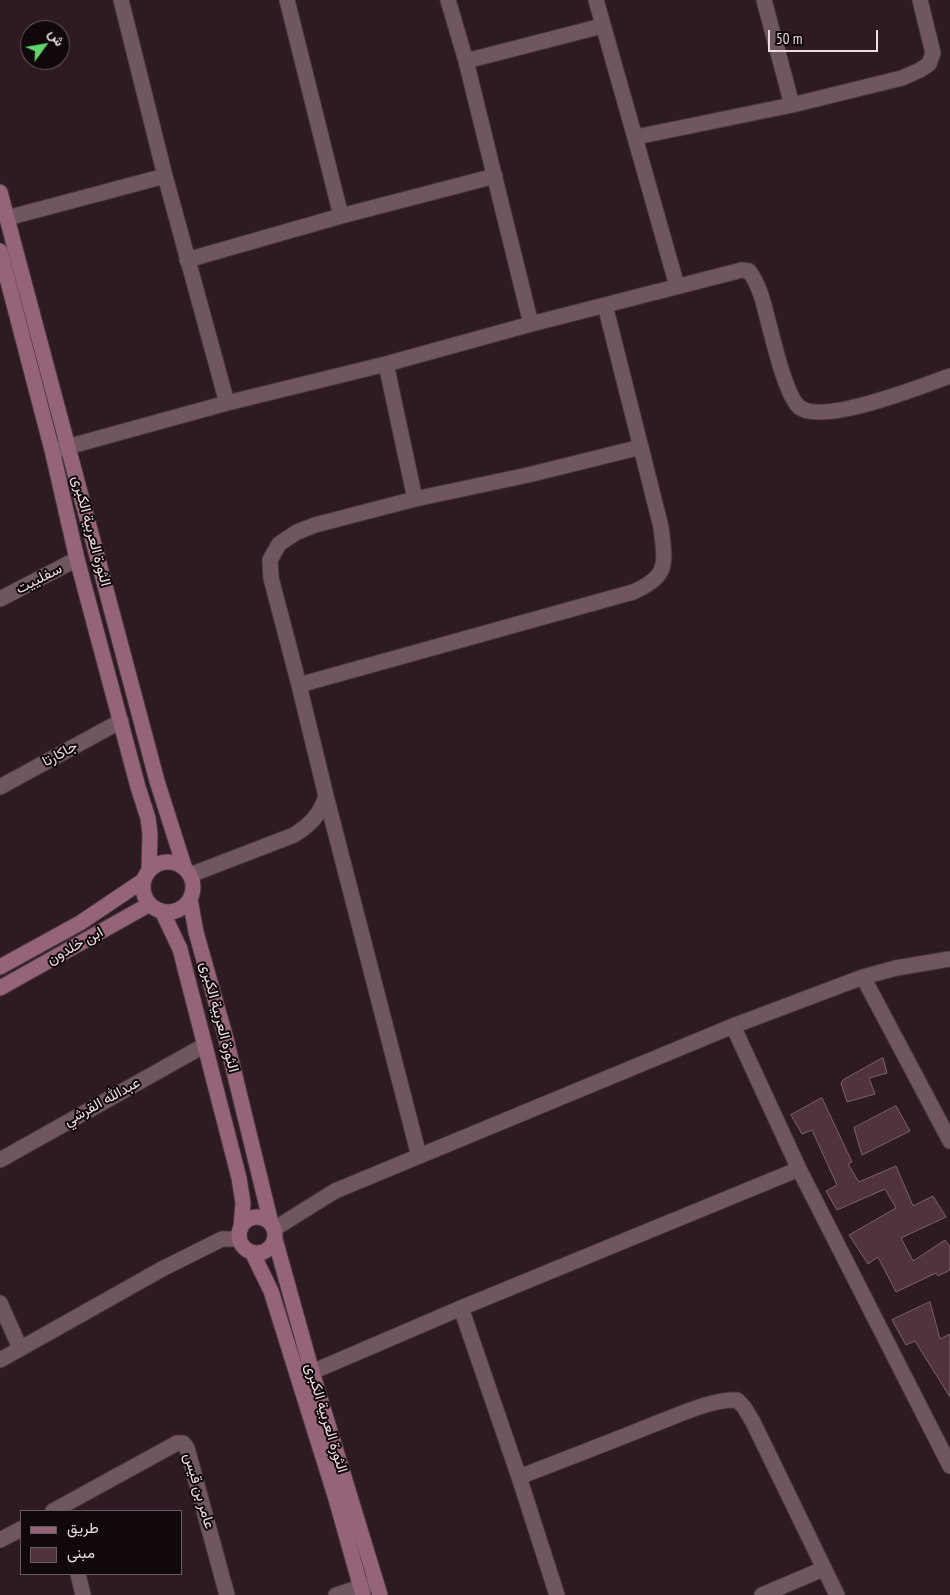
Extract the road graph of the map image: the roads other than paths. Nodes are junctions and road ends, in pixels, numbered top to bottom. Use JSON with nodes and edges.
{"nodes":[{"id":1,"x":121,"y":0,"type":"edge"},
{"id":2,"x":287,"y":0,"type":"edge"},
{"id":3,"x":448,"y":0,"type":"edge"},
{"id":4,"x":596,"y":0,"type":"edge"},
{"id":5,"x":764,"y":0,"type":"edge"},
{"id":6,"x":920,"y":0,"type":"edge"},
{"id":7,"x":602,"y":26,"type":"junction"},
{"id":8,"x":466,"y":61,"type":"junction"},
{"id":9,"x":792,"y":105,"type":"junction"},
{"id":10,"x":636,"y":137,"type":"junction"},
{"id":11,"x":165,"y":176,"type":"junction"},
{"id":12,"x":495,"y":176,"type":"junction"},
{"id":13,"x":0,"y":192,"type":"edge"},
{"id":14,"x":341,"y":216,"type":"junction"},
{"id":15,"x":7,"y":218,"type":"junction"},
{"id":16,"x":0,"y":251,"type":"edge"},
{"id":17,"x":187,"y":260,"type":"junction"},
{"id":18,"x":677,"y":286,"type":"junction"},
{"id":19,"x":605,"y":305,"type":"junction"},
{"id":20,"x":531,"y":324,"type":"junction"},
{"id":21,"x":386,"y":364,"type":"junction"},
{"id":22,"x":950,"y":376,"type":"edge"},
{"id":23,"x":227,"y":403,"type":"junction"},
{"id":24,"x":69,"y":447,"type":"junction"},
{"id":25,"x":641,"y":447,"type":"junction"},
{"id":26,"x":52,"y":450,"type":"junction"},
{"id":27,"x":415,"y":499,"type":"junction"},
{"id":28,"x":77,"y":559,"type":"junction"},
{"id":29,"x":0,"y":599,"type":"edge"},
{"id":30,"x":300,"y":685,"type":"junction"},
{"id":31,"x":121,"y":721,"type":"junction"},
{"id":32,"x":157,"y":781,"type":"junction"},
{"id":33,"x":0,"y":787,"type":"edge"},
{"id":34,"x":138,"y":787,"type":"junction"},
{"id":35,"x":326,"y":796,"type":"junction"},
{"id":36,"x":188,"y":872,"type":"junction"},
{"id":37,"x":146,"y":876,"type":"junction"},
{"id":38,"x":190,"y":899,"type":"junction"},
{"id":39,"x":156,"y":908,"type":"junction"},
{"id":40,"x":950,"y":959,"type":"edge"},
{"id":41,"x":0,"y":967,"type":"edge"},
{"id":42,"x":863,"y":977,"type":"junction"},
{"id":43,"x":0,"y":988,"type":"edge"},
{"id":44,"x":733,"y":1026,"type":"junction"},
{"id":45,"x":205,"y":1045,"type":"junction"},
{"id":46,"x":945,"y":1118,"type":"edge"},
{"id":47,"x":950,"y":1141,"type":"edge"},
{"id":48,"x":419,"y":1156,"type":"junction"},
{"id":49,"x":0,"y":1160,"type":"edge"},
{"id":50,"x":799,"y":1169,"type":"junction"},
{"id":51,"x":274,"y":1230,"type":"junction"},
{"id":52,"x":240,"y":1233,"type":"junction"},
{"id":53,"x":252,"y":1252,"type":"junction"},
{"id":54,"x":0,"y":1303,"type":"edge"},
{"id":55,"x":460,"y":1308,"type":"junction"},
{"id":56,"x":20,"y":1348,"type":"junction"},
{"id":57,"x":0,"y":1360,"type":"edge"},
{"id":58,"x":312,"y":1372,"type":"junction"},
{"id":59,"x":950,"y":1466,"type":"edge"},
{"id":60,"x":519,"y":1478,"type":"junction"},
{"id":61,"x":58,"y":1510,"type":"edge"},
{"id":62,"x":20,"y":1530,"type":"edge"},
{"id":63,"x":0,"y":1540,"type":"edge"},
{"id":64,"x":823,"y":1569,"type":"junction"},
{"id":65,"x":78,"y":1575,"type":"edge"},
{"id":66,"x":378,"y":1588,"type":"edge"},
{"id":67,"x":362,"y":1591,"type":"edge"},
{"id":68,"x":84,"y":1595,"type":"edge"},
{"id":69,"x":227,"y":1595,"type":"edge"},
{"id":70,"x":336,"y":1595,"type":"edge"},
{"id":71,"x":557,"y":1595,"type":"edge"},
{"id":72,"x":762,"y":1595,"type":"edge"},
{"id":73,"x":837,"y":1595,"type":"edge"}],
"edges":[{"from":1,"to":11,"type":"street"},
{"from":2,"to":14,"type":"street"},
{"from":3,"to":8,"type":"street"},
{"from":4,"to":7,"type":"street"},
{"from":5,"to":9,"type":"street"},
{"from":6,"to":9,"type":"street"},
{"from":7,"to":8,"type":"street"},
{"from":7,"to":10,"type":"street"},
{"from":8,"to":12,"type":"street"},
{"from":9,"to":10,"type":"street"},
{"from":10,"to":18,"type":"street"},
{"from":11,"to":15,"type":"street"},
{"from":11,"to":17,"type":"street"},
{"from":12,"to":14,"type":"street"},
{"from":12,"to":20,"type":"street"},
{"from":13,"to":15,"type":"street","name":"الثورة العربية الكبرى"},
{"from":14,"to":17,"type":"street"},
{"from":15,"to":24,"type":"street","name":"الثورة العربية الكبرى"},
{"from":16,"to":26,"type":"street","name":"الثورة العربية الكبرى"},
{"from":17,"to":23,"type":"street"},
{"from":18,"to":19,"type":"street"},
{"from":18,"to":22,"type":"street"},
{"from":19,"to":20,"type":"street"},
{"from":19,"to":25,"type":"street"},
{"from":20,"to":21,"type":"street"},
{"from":21,"to":23,"type":"street"},
{"from":21,"to":27,"type":"street"},
{"from":23,"to":24,"type":"street"},
{"from":24,"to":26,"type":"street"},
{"from":24,"to":32,"type":"street","name":"الثورة العربية الكبرى"},
{"from":25,"to":27,"type":"street"},
{"from":25,"to":30,"type":"street"},
{"from":26,"to":28,"type":"street","name":"الثورة العربية الكبرى"},
{"from":27,"to":30,"type":"street"},
{"from":28,"to":29,"type":"street","name":"سفلييت"},
{"from":28,"to":31,"type":"street","name":"الثورة العربية الكبرى"},
{"from":30,"to":35,"type":"street"},
{"from":31,"to":33,"type":"street","name":"جاكارتا"},
{"from":31,"to":34,"type":"street","name":"الثورة العربية الكبرى"},
{"from":32,"to":34,"type":"street"},
{"from":32,"to":36,"type":"street","name":"الثورة العربية الكبرى"},
{"from":34,"to":37,"type":"street","name":"الثورة العربية الكبرى"},
{"from":35,"to":36,"type":"street"},
{"from":35,"to":48,"type":"street"},
{"from":36,"to":37,"type":"street"},
{"from":36,"to":38,"type":"street"},
{"from":37,"to":39,"type":"street"},
{"from":37,"to":41,"type":"street","name":"ابن خلدون"},
{"from":38,"to":39,"type":"street"},
{"from":38,"to":51,"type":"street","name":"الثورة العربية الكبرى"},
{"from":39,"to":43,"type":"street","name":"ابن خلدون"},
{"from":39,"to":45,"type":"street","name":"الثورة العربية الكبرى"},
{"from":40,"to":42,"type":"street"},
{"from":42,"to":44,"type":"street"},
{"from":42,"to":46,"type":"street"},
{"from":44,"to":48,"type":"street"},
{"from":44,"to":50,"type":"street"},
{"from":45,"to":49,"type":"street","name":"عبدالله القرشي"},
{"from":45,"to":52,"type":"street","name":"الثورة العربية الكبرى"},
{"from":46,"to":47,"type":"street"},
{"from":48,"to":51,"type":"street"},
{"from":50,"to":55,"type":"street"},
{"from":50,"to":59,"type":"street"},
{"from":51,"to":52,"type":"street"},
{"from":51,"to":53,"type":"street"},
{"from":51,"to":58,"type":"street","name":"الثورة العربية الكبرى"},
{"from":52,"to":53,"type":"street"},
{"from":52,"to":56,"type":"street"},
{"from":53,"to":67,"type":"street","name":"الثورة العربية الكبرى"},
{"from":54,"to":56,"type":"street"},
{"from":55,"to":58,"type":"street"},
{"from":55,"to":60,"type":"street"},
{"from":56,"to":57,"type":"street"},
{"from":58,"to":66,"type":"street","name":"الثورة العربية الكبرى"},
{"from":60,"to":64,"type":"street"},
{"from":60,"to":71,"type":"street"},
{"from":61,"to":69,"type":"street","name":"عامر بن قيس"},
{"from":62,"to":63,"type":"street"},
{"from":64,"to":72,"type":"street"},
{"from":64,"to":73,"type":"street"},
{"from":65,"to":68,"type":"street"},
{"from":66,"to":67,"type":"street"},
{"from":67,"to":70,"type":"street"}]}
